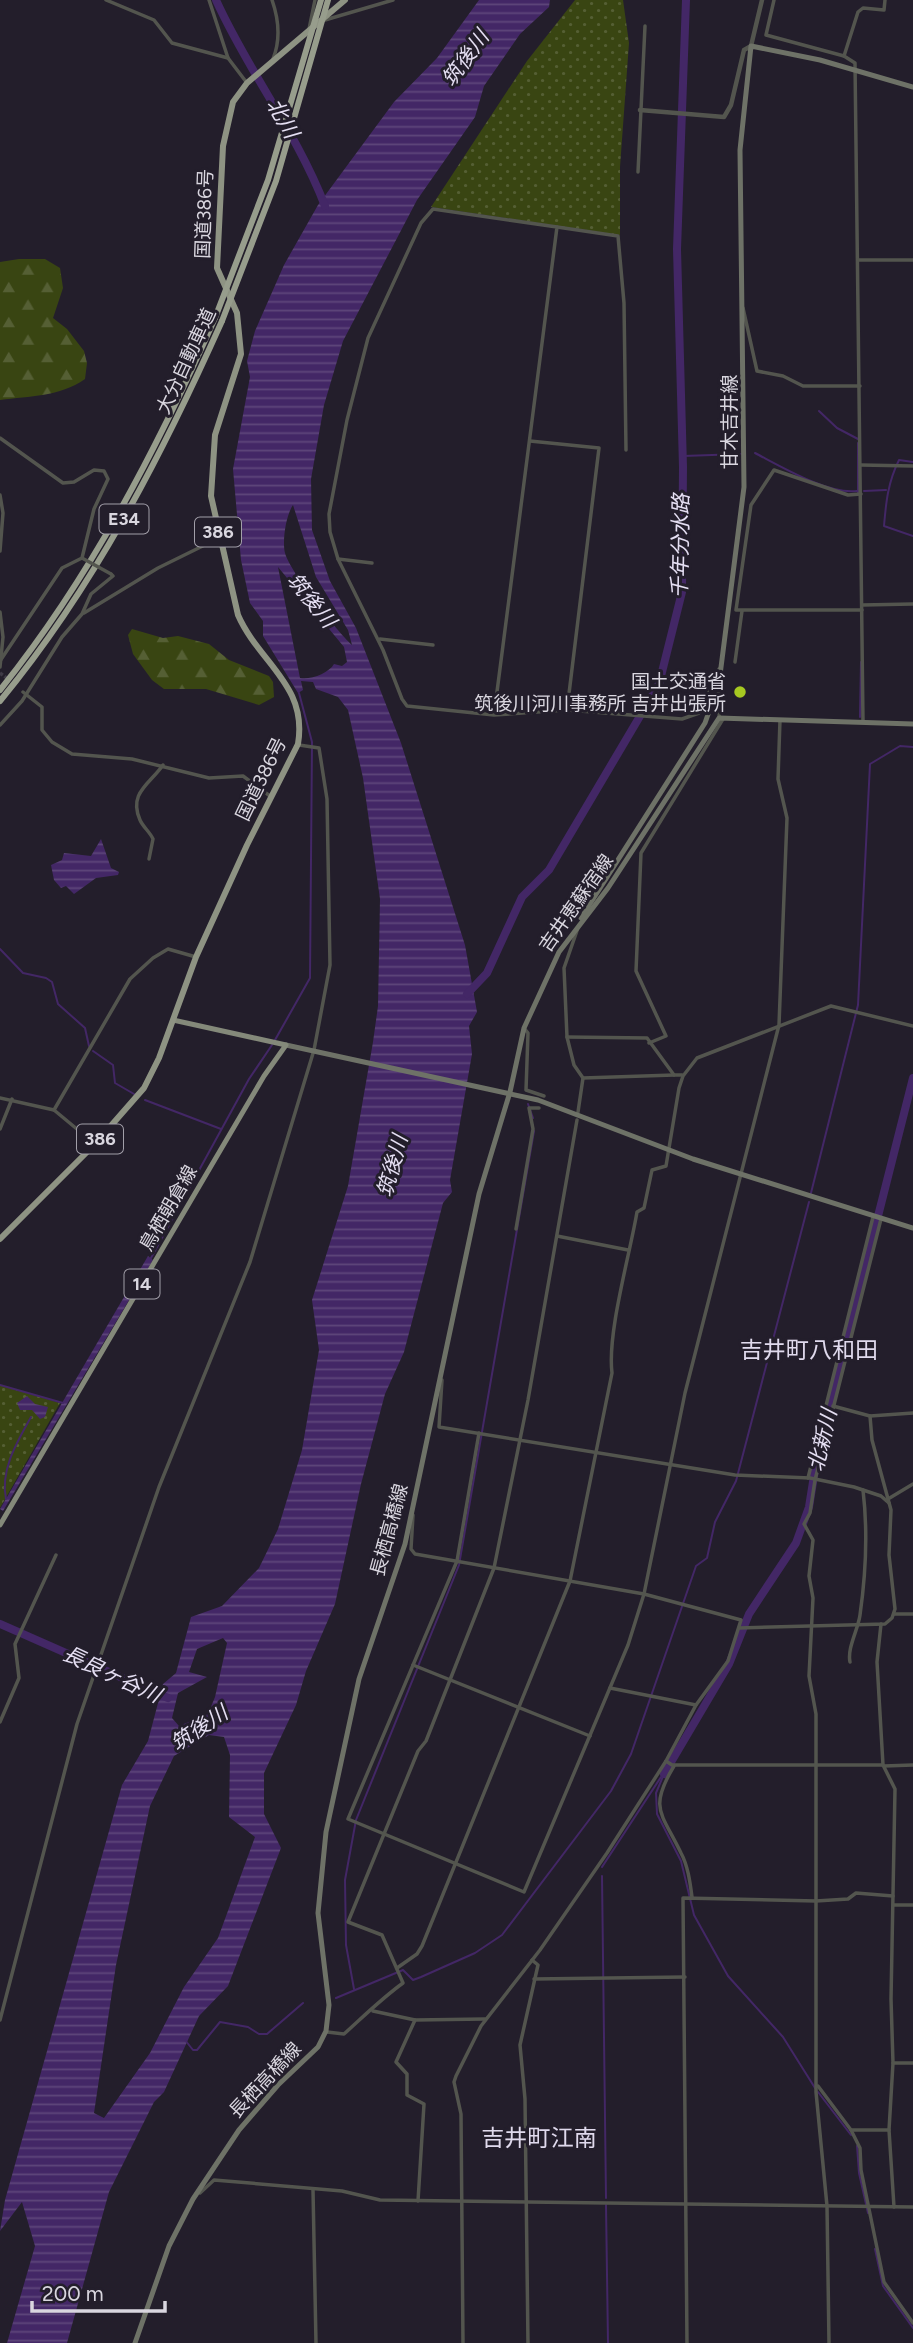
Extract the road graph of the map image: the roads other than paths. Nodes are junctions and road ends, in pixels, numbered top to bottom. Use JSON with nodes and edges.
{"nodes":[{"id":1,"x":106,"y":0,"type":"edge"},
{"id":2,"x":209,"y":0,"type":"edge"},
{"id":3,"x":272,"y":0,"type":"edge"},
{"id":4,"x":315,"y":0,"type":"edge"},
{"id":5,"x":321,"y":0,"type":"edge"},
{"id":6,"x":328,"y":0,"type":"edge"},
{"id":7,"x":345,"y":0,"type":"edge"},
{"id":8,"x":393,"y":0,"type":"edge"},
{"id":9,"x":762,"y":0,"type":"edge"},
{"id":10,"x":774,"y":0,"type":"edge"},
{"id":11,"x":885,"y":0,"type":"edge"},
{"id":12,"x":323,"y":20,"type":"junction"},
{"id":13,"x":645,"y":26,"type":"dead end"},
{"id":14,"x":309,"y":32,"type":"junction"},
{"id":15,"x":751,"y":46,"type":"junction"},
{"id":16,"x":844,"y":56,"type":"junction"},
{"id":17,"x":228,"y":58,"type":"junction"},
{"id":18,"x":272,"y":61,"type":"junction"},
{"id":19,"x":855,"y":69,"type":"junction"},
{"id":20,"x":249,"y":81,"type":"junction"},
{"id":21,"x":913,"y":86,"type":"edge"},
{"id":22,"x":640,"y":110,"type":"junction"},
{"id":23,"x":638,"y":173,"type":"dead end"},
{"id":24,"x":557,"y":227,"type":"junction"},
{"id":25,"x":858,"y":260,"type":"junction"},
{"id":26,"x":913,"y":260,"type":"edge"},
{"id":27,"x":743,"y":308,"type":"junction"},
{"id":28,"x":219,"y":320,"type":"junction"},
{"id":29,"x":860,"y":386,"type":"junction"},
{"id":30,"x":0,"y":438,"type":"edge"},
{"id":31,"x":530,"y":441,"type":"junction"},
{"id":32,"x":626,"y":450,"type":"dead end"},
{"id":33,"x":861,"y":465,"type":"junction"},
{"id":34,"x":913,"y":466,"type":"edge"},
{"id":35,"x":861,"y":494,"type":"junction"},
{"id":36,"x":0,"y":495,"type":"edge"},
{"id":37,"x":1,"y":512,"type":"edge"},
{"id":38,"x":219,"y":538,"type":"junction"},
{"id":39,"x":0,"y":551,"type":"edge"},
{"id":40,"x":82,"y":558,"type":"junction"},
{"id":41,"x":338,"y":559,"type":"junction"},
{"id":42,"x":372,"y":563,"type":"dead end"},
{"id":43,"x":913,"y":604,"type":"edge"},
{"id":44,"x":862,"y":607,"type":"junction"},
{"id":45,"x":742,"y":611,"type":"junction"},
{"id":46,"x":0,"y":612,"type":"edge"},
{"id":47,"x":82,"y":614,"type":"junction"},
{"id":48,"x":378,"y":639,"type":"junction"},
{"id":49,"x":433,"y":645,"type":"dead end"},
{"id":50,"x":1,"y":659,"type":"edge"},
{"id":51,"x":722,"y":661,"type":"junction"},
{"id":52,"x":735,"y":662,"type":"dead end"},
{"id":53,"x":0,"y":667,"type":"edge"},
{"id":54,"x":0,"y":690,"type":"edge"},
{"id":55,"x":24,"y":693,"type":"junction"},
{"id":56,"x":0,"y":701,"type":"edge"},
{"id":57,"x":567,"y":710,"type":"junction"},
{"id":58,"x":494,"y":715,"type":"junction"},
{"id":59,"x":721,"y":718,"type":"junction"},
{"id":60,"x":780,"y":719,"type":"junction"},
{"id":61,"x":863,"y":721,"type":"junction"},
{"id":62,"x":913,"y":724,"type":"edge"},
{"id":63,"x":0,"y":725,"type":"edge"},
{"id":64,"x":298,"y":744,"type":"junction"},
{"id":65,"x":163,"y":765,"type":"junction"},
{"id":66,"x":272,"y":797,"type":"junction"},
{"id":67,"x":149,"y":859,"type":"dead end"},
{"id":68,"x":578,"y":924,"type":"junction"},
{"id":69,"x":196,"y":957,"type":"junction"},
{"id":70,"x":173,"y":1020,"type":"junction"},
{"id":71,"x":779,"y":1025,"type":"junction"},
{"id":72,"x":913,"y":1026,"type":"edge"},
{"id":73,"x":524,"y":1028,"type":"junction"},
{"id":74,"x":567,"y":1037,"type":"junction"},
{"id":75,"x":649,"y":1043,"type":"junction"},
{"id":76,"x":286,"y":1045,"type":"junction"},
{"id":77,"x":314,"y":1050,"type":"junction"},
{"id":78,"x":674,"y":1075,"type":"junction"},
{"id":79,"x":683,"y":1076,"type":"junction"},
{"id":80,"x":583,"y":1079,"type":"junction"},
{"id":81,"x":507,"y":1092,"type":"junction"},
{"id":82,"x":544,"y":1096,"type":"dead end"},
{"id":83,"x":0,"y":1098,"type":"edge"},
{"id":84,"x":12,"y":1099,"type":"junction"},
{"id":85,"x":539,"y":1108,"type":"dead end"},
{"id":86,"x":54,"y":1110,"type":"junction"},
{"id":87,"x":578,"y":1112,"type":"dead end"},
{"id":88,"x":577,"y":1120,"type":"dead end"},
{"id":89,"x":0,"y":1129,"type":"edge"},
{"id":90,"x":95,"y":1144,"type":"junction"},
{"id":91,"x":668,"y":1150,"type":"junction"},
{"id":92,"x":741,"y":1175,"type":"junction"},
{"id":93,"x":877,"y":1218,"type":"junction"},
{"id":94,"x":913,"y":1228,"type":"edge"},
{"id":95,"x":516,"y":1229,"type":"dead end"},
{"id":96,"x":557,"y":1236,"type":"junction"},
{"id":97,"x":0,"y":1239,"type":"edge"},
{"id":98,"x":628,"y":1250,"type":"junction"},
{"id":99,"x":440,"y":1371,"type":"junction"},
{"id":100,"x":833,"y":1406,"type":"junction"},
{"id":101,"x":913,"y":1413,"type":"edge"},
{"id":102,"x":870,"y":1416,"type":"junction"},
{"id":103,"x":479,"y":1433,"type":"junction"},
{"id":104,"x":521,"y":1439,"type":"junction"},
{"id":105,"x":596,"y":1452,"type":"junction"},
{"id":106,"x":670,"y":1465,"type":"junction"},
{"id":107,"x":811,"y":1479,"type":"junction"},
{"id":108,"x":913,"y":1484,"type":"edge"},
{"id":109,"x":863,"y":1490,"type":"junction"},
{"id":110,"x":888,"y":1501,"type":"junction"},
{"id":111,"x":412,"y":1513,"type":"junction"},
{"id":112,"x":2,"y":1515,"type":"edge"},
{"id":113,"x":0,"y":1525,"type":"edge"},
{"id":114,"x":56,"y":1555,"type":"dead end"},
{"id":115,"x":457,"y":1561,"type":"junction"},
{"id":116,"x":494,"y":1568,"type":"junction"},
{"id":117,"x":570,"y":1581,"type":"junction"},
{"id":118,"x":644,"y":1594,"type":"junction"},
{"id":119,"x":913,"y":1614,"type":"edge"},
{"id":120,"x":894,"y":1615,"type":"junction"},
{"id":121,"x":881,"y":1624,"type":"junction"},
{"id":122,"x":859,"y":1625,"type":"junction"},
{"id":123,"x":812,"y":1627,"type":"junction"},
{"id":124,"x":740,"y":1628,"type":"junction"},
{"id":125,"x":850,"y":1662,"type":"dead end"},
{"id":126,"x":413,"y":1665,"type":"junction"},
{"id":127,"x":448,"y":1679,"type":"junction"},
{"id":128,"x":610,"y":1688,"type":"junction"},
{"id":129,"x":696,"y":1705,"type":"junction"},
{"id":130,"x":521,"y":1707,"type":"junction"},
{"id":131,"x":0,"y":1722,"type":"edge"},
{"id":132,"x":590,"y":1736,"type":"junction"},
{"id":133,"x":670,"y":1763,"type":"junction"},
{"id":134,"x":817,"y":1764,"type":"junction"},
{"id":135,"x":883,"y":1765,"type":"junction"},
{"id":136,"x":913,"y":1765,"type":"edge"},
{"id":137,"x":384,"y":1835,"type":"junction"},
{"id":138,"x":456,"y":1864,"type":"junction"},
{"id":139,"x":893,"y":1896,"type":"junction"},
{"id":140,"x":692,"y":1897,"type":"junction"},
{"id":141,"x":816,"y":1901,"type":"junction"},
{"id":142,"x":894,"y":1905,"type":"junction"},
{"id":143,"x":913,"y":1905,"type":"edge"},
{"id":144,"x":534,"y":1962,"type":"junction"},
{"id":145,"x":397,"y":1968,"type":"junction"},
{"id":146,"x":685,"y":1978,"type":"junction"},
{"id":147,"x":534,"y":1979,"type":"junction"},
{"id":148,"x":373,"y":2011,"type":"junction"},
{"id":149,"x":486,"y":2019,"type":"junction"},
{"id":150,"x":0,"y":2020,"type":"edge"},
{"id":151,"x":415,"y":2020,"type":"junction"},
{"id":152,"x":326,"y":2031,"type":"junction"},
{"id":153,"x":893,"y":2063,"type":"junction"},
{"id":154,"x":913,"y":2063,"type":"edge"},
{"id":155,"x":816,"y":2088,"type":"junction"},
{"id":156,"x":851,"y":2130,"type":"junction"},
{"id":157,"x":888,"y":2130,"type":"junction"},
{"id":158,"x":313,"y":2189,"type":"junction"},
{"id":159,"x":193,"y":2199,"type":"junction"},
{"id":160,"x":418,"y":2201,"type":"junction"},
{"id":161,"x":460,"y":2201,"type":"junction"},
{"id":162,"x":526,"y":2201,"type":"junction"},
{"id":163,"x":686,"y":2202,"type":"junction"},
{"id":164,"x":827,"y":2206,"type":"junction"},
{"id":165,"x":867,"y":2206,"type":"junction"},
{"id":166,"x":894,"y":2207,"type":"junction"},
{"id":167,"x":913,"y":2207,"type":"edge"},
{"id":168,"x":913,"y":2323,"type":"edge"},
{"id":169,"x":135,"y":2343,"type":"edge"},
{"id":170,"x":316,"y":2343,"type":"edge"},
{"id":171,"x":463,"y":2343,"type":"edge"},
{"id":172,"x":528,"y":2343,"type":"edge"},
{"id":173,"x":687,"y":2343,"type":"edge"},
{"id":174,"x":829,"y":2343,"type":"edge"}],
"edges":[{"from":1,"to":17,"type":"street"},
{"from":2,"to":17,"type":"street"},
{"from":3,"to":18,"type":"street"},
{"from":4,"to":14,"type":"street"},
{"from":5,"to":28,"type":"highway","name":"大分自動車道","number":"E34","bridge":true},
{"from":6,"to":28,"type":"highway","name":"大分自動車道","number":"E34","bridge":true},
{"from":7,"to":12,"type":"highway","name":"国道386号","number":"386"},
{"from":8,"to":12,"type":"street"},
{"from":9,"to":15,"type":"street"},
{"from":10,"to":16,"type":"street"},
{"from":11,"to":16,"type":"street"},
{"from":12,"to":14,"type":"highway","name":"国道386号","number":"386"},
{"from":13,"to":22,"type":"street"},
{"from":14,"to":18,"type":"highway","name":"国道386号","number":"386"},
{"from":15,"to":19,"type":"main road"},
{"from":15,"to":22,"type":"street"},
{"from":15,"to":27,"type":"main road","name":"甘木吉井線"},
{"from":16,"to":19,"type":"street"},
{"from":17,"to":20,"type":"street"},
{"from":18,"to":20,"type":"highway","name":"国道386号","number":"386"},
{"from":19,"to":21,"type":"main road"},
{"from":19,"to":25,"type":"street"},
{"from":20,"to":38,"type":"highway","name":"国道386号","number":"386"},
{"from":22,"to":23,"type":"street"},
{"from":24,"to":31,"type":"street"},
{"from":24,"to":32,"type":"street"},
{"from":24,"to":41,"type":"street"},
{"from":25,"to":26,"type":"street"},
{"from":25,"to":29,"type":"street"},
{"from":27,"to":29,"type":"street"},
{"from":27,"to":51,"type":"main road","name":"甘木吉井線"},
{"from":28,"to":54,"type":"highway","name":"大分自動車道","number":"E34"},
{"from":28,"to":56,"type":"highway","name":"大分自動車道","number":"E34"},
{"from":29,"to":33,"type":"street"},
{"from":30,"to":40,"type":"street"},
{"from":31,"to":57,"type":"street"},
{"from":31,"to":58,"type":"street"},
{"from":33,"to":34,"type":"street"},
{"from":33,"to":35,"type":"street"},
{"from":35,"to":44,"type":"street"},
{"from":35,"to":45,"type":"street"},
{"from":36,"to":37,"type":"street"},
{"from":37,"to":39,"type":"street"},
{"from":38,"to":47,"type":"street"},
{"from":38,"to":64,"type":"highway","name":"国道386号","number":"386"},
{"from":40,"to":47,"type":"street","bridge":true},
{"from":40,"to":50,"type":"street"},
{"from":41,"to":42,"type":"street"},
{"from":41,"to":48,"type":"street"},
{"from":43,"to":44,"type":"street"},
{"from":44,"to":45,"type":"street"},
{"from":44,"to":61,"type":"street"},
{"from":45,"to":52,"type":"street"},
{"from":46,"to":50,"type":"street"},
{"from":47,"to":55,"type":"street"},
{"from":48,"to":49,"type":"street"},
{"from":48,"to":58,"type":"street"},
{"from":50,"to":53,"type":"street"},
{"from":51,"to":57,"type":"street"},
{"from":51,"to":59,"type":"street"},
{"from":51,"to":68,"type":"main road","name":"甘木吉井線"},
{"from":55,"to":63,"type":"street"},
{"from":55,"to":65,"type":"street"},
{"from":57,"to":58,"type":"street"},
{"from":59,"to":60,"type":"main road"},
{"from":59,"to":68,"type":"main road","name":"吉井恵蘇宿線"},
{"from":59,"to":75,"type":"street"},
{"from":60,"to":61,"type":"main road"},
{"from":60,"to":71,"type":"street"},
{"from":61,"to":62,"type":"main road"},
{"from":64,"to":66,"type":"highway","name":"国道386号","number":"386"},
{"from":64,"to":77,"type":"street"},
{"from":65,"to":66,"type":"street"},
{"from":65,"to":67,"type":"street"},
{"from":66,"to":69,"type":"highway","name":"国道386号","number":"386"},
{"from":68,"to":73,"type":"main road","name":"吉井恵蘇宿線"},
{"from":68,"to":74,"type":"street"},
{"from":69,"to":70,"type":"highway","name":"国道386号","number":"386"},
{"from":69,"to":86,"type":"street"},
{"from":70,"to":76,"type":"main road"},
{"from":70,"to":90,"type":"highway","name":"国道386号","number":"386"},
{"from":71,"to":72,"type":"street"},
{"from":71,"to":79,"type":"street"},
{"from":71,"to":92,"type":"street"},
{"from":73,"to":81,"type":"main road","name":"吉井恵蘇宿線"},
{"from":73,"to":82,"type":"street"},
{"from":74,"to":75,"type":"street"},
{"from":74,"to":80,"type":"street"},
{"from":75,"to":78,"type":"street"},
{"from":76,"to":77,"type":"main road"},
{"from":76,"to":112,"type":"main road","name":"鳥栖朝倉線","number":"14"},
{"from":77,"to":81,"type":"main road"},
{"from":77,"to":150,"type":"street"},
{"from":78,"to":79,"type":"street"},
{"from":78,"to":80,"type":"street"},
{"from":79,"to":91,"type":"street"},
{"from":80,"to":87,"type":"street"},
{"from":81,"to":91,"type":"main road"},
{"from":81,"to":99,"type":"main road","name":"長栖高橋線"},
{"from":83,"to":84,"type":"street"},
{"from":84,"to":86,"type":"street"},
{"from":84,"to":89,"type":"street"},
{"from":85,"to":95,"type":"street"},
{"from":86,"to":90,"type":"street"},
{"from":88,"to":96,"type":"street"},
{"from":90,"to":97,"type":"highway","name":"国道386号","number":"386"},
{"from":91,"to":92,"type":"main road"},
{"from":91,"to":98,"type":"street"},
{"from":92,"to":93,"type":"main road"},
{"from":92,"to":106,"type":"street"},
{"from":93,"to":94,"type":"main road"},
{"from":93,"to":100,"type":"street"},
{"from":93,"to":107,"type":"street"},
{"from":96,"to":98,"type":"street"},
{"from":96,"to":104,"type":"street"},
{"from":98,"to":105,"type":"street"},
{"from":99,"to":103,"type":"street"},
{"from":99,"to":111,"type":"main road","name":"長栖高橋線"},
{"from":100,"to":102,"type":"street"},
{"from":100,"to":107,"type":"street"},
{"from":101,"to":102,"type":"street"},
{"from":102,"to":110,"type":"street"},
{"from":103,"to":104,"type":"street"},
{"from":103,"to":115,"type":"street"},
{"from":104,"to":105,"type":"street"},
{"from":104,"to":116,"type":"street"},
{"from":105,"to":106,"type":"street"},
{"from":105,"to":117,"type":"street"},
{"from":106,"to":107,"type":"street"},
{"from":106,"to":118,"type":"street"},
{"from":107,"to":109,"type":"street"},
{"from":107,"to":123,"type":"street"},
{"from":108,"to":110,"type":"street"},
{"from":109,"to":110,"type":"street"},
{"from":109,"to":122,"type":"street"},
{"from":110,"to":120,"type":"street"},
{"from":111,"to":115,"type":"street"},
{"from":111,"to":152,"type":"main road","name":"長栖高橋線"},
{"from":112,"to":113,"type":"main road","name":"鳥栖朝倉線","number":"14"},
{"from":114,"to":131,"type":"street"},
{"from":115,"to":116,"type":"street"},
{"from":115,"to":126,"type":"street"},
{"from":116,"to":117,"type":"street"},
{"from":116,"to":127,"type":"street"},
{"from":117,"to":118,"type":"street"},
{"from":117,"to":130,"type":"street"},
{"from":118,"to":124,"type":"street"},
{"from":118,"to":128,"type":"street"},
{"from":119,"to":120,"type":"street"},
{"from":120,"to":121,"type":"street"},
{"from":121,"to":122,"type":"street"},
{"from":121,"to":135,"type":"street"},
{"from":122,"to":123,"type":"street"},
{"from":122,"to":125,"type":"street"},
{"from":123,"to":124,"type":"street"},
{"from":123,"to":134,"type":"street"},
{"from":124,"to":129,"type":"street"},
{"from":126,"to":127,"type":"street"},
{"from":126,"to":137,"type":"street"},
{"from":127,"to":130,"type":"street"},
{"from":127,"to":137,"type":"street"},
{"from":128,"to":129,"type":"street"},
{"from":128,"to":132,"type":"street"},
{"from":129,"to":133,"type":"street"},
{"from":130,"to":132,"type":"street"},
{"from":130,"to":138,"type":"street"},
{"from":132,"to":138,"type":"street"},
{"from":133,"to":134,"type":"street"},
{"from":133,"to":140,"type":"street"},
{"from":133,"to":144,"type":"street"},
{"from":134,"to":135,"type":"street"},
{"from":134,"to":141,"type":"street"},
{"from":135,"to":136,"type":"street"},
{"from":135,"to":139,"type":"street"},
{"from":137,"to":138,"type":"street"},
{"from":137,"to":145,"type":"street"},
{"from":138,"to":145,"type":"street"},
{"from":139,"to":141,"type":"street"},
{"from":139,"to":142,"type":"street"},
{"from":140,"to":141,"type":"street"},
{"from":140,"to":146,"type":"street"},
{"from":141,"to":155,"type":"street"},
{"from":142,"to":143,"type":"street"},
{"from":142,"to":153,"type":"street"},
{"from":144,"to":147,"type":"street"},
{"from":144,"to":149,"type":"street"},
{"from":145,"to":148,"type":"street"},
{"from":146,"to":147,"type":"street"},
{"from":146,"to":163,"type":"street"},
{"from":147,"to":162,"type":"street"},
{"from":148,"to":151,"type":"street"},
{"from":148,"to":152,"type":"street"},
{"from":149,"to":151,"type":"street"},
{"from":149,"to":161,"type":"street"},
{"from":151,"to":160,"type":"street"},
{"from":152,"to":159,"type":"main road","name":"長栖高橋線"},
{"from":153,"to":154,"type":"street"},
{"from":153,"to":157,"type":"street"},
{"from":155,"to":156,"type":"street"},
{"from":155,"to":164,"type":"street"},
{"from":156,"to":157,"type":"street"},
{"from":156,"to":165,"type":"street"},
{"from":157,"to":166,"type":"street"},
{"from":158,"to":159,"type":"street"},
{"from":158,"to":160,"type":"street"},
{"from":158,"to":170,"type":"street"},
{"from":159,"to":169,"type":"main road","name":"長栖高橋線"},
{"from":160,"to":161,"type":"street"},
{"from":161,"to":162,"type":"street"},
{"from":161,"to":171,"type":"street"},
{"from":162,"to":163,"type":"street"},
{"from":162,"to":172,"type":"street"},
{"from":163,"to":164,"type":"street"},
{"from":163,"to":173,"type":"street"},
{"from":164,"to":165,"type":"street"},
{"from":164,"to":174,"type":"street"},
{"from":165,"to":166,"type":"street"},
{"from":165,"to":168,"type":"street"},
{"from":166,"to":167,"type":"street"}]}
